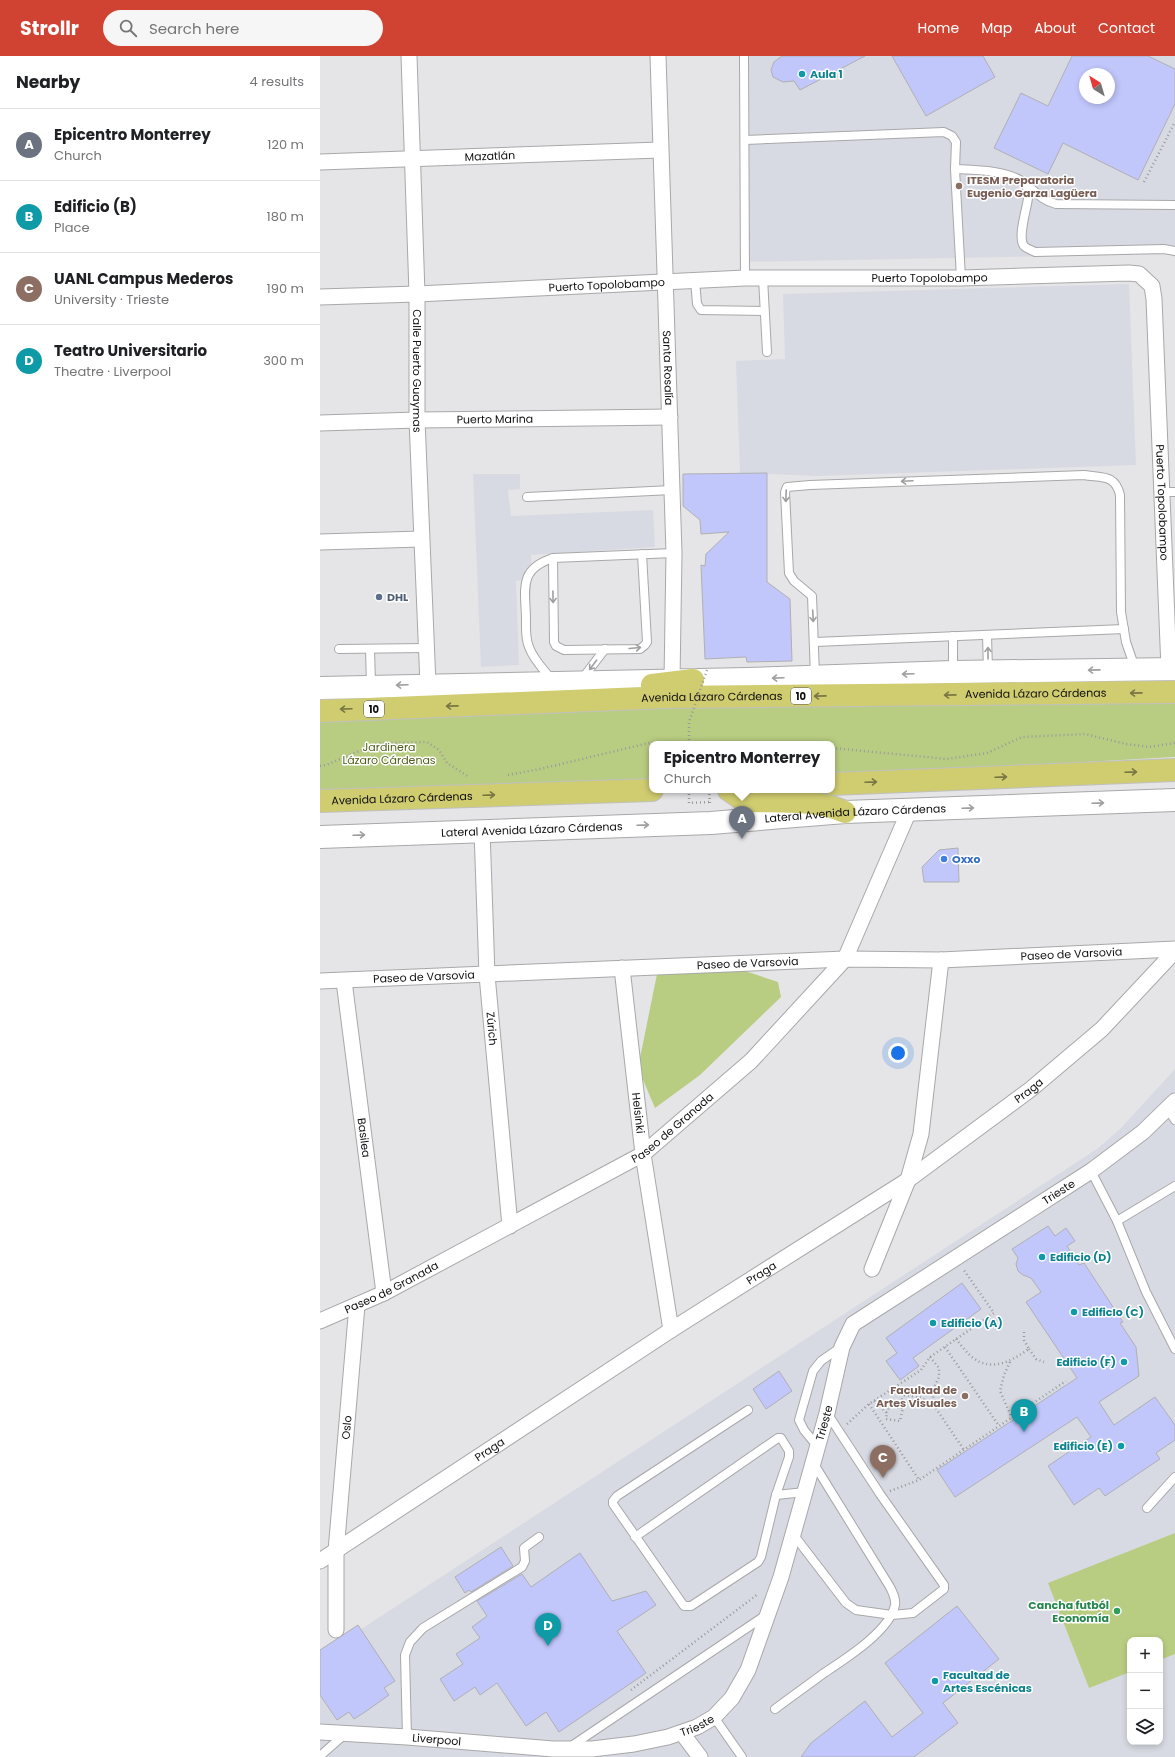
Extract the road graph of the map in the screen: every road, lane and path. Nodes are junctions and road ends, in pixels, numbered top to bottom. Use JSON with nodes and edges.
{"nodes":[{"id":1,"x":409,"y":56,"type":"edge"},
{"id":2,"x":658,"y":56,"type":"edge"},
{"id":3,"x":744,"y":56,"type":"edge"},
{"id":4,"x":1175,"y":122,"type":"edge"},
{"id":5,"x":745,"y":140,"type":"junction"},
{"id":6,"x":660,"y":150,"type":"junction"},
{"id":7,"x":412,"y":159,"type":"junction"},
{"id":8,"x":320,"y":162,"type":"edge"},
{"id":9,"x":955,"y":169,"type":"junction"},
{"id":10,"x":1144,"y":182,"type":"dead end"},
{"id":11,"x":1027,"y":185,"type":"junction"},
{"id":12,"x":1175,"y":205,"type":"edge"},
{"id":13,"x":1175,"y":251,"type":"edge"},
{"id":14,"x":745,"y":278,"type":"junction"},
{"id":15,"x":762,"y":278,"type":"junction"},
{"id":16,"x":961,"y":278,"type":"junction"},
{"id":17,"x":695,"y":280,"type":"junction"},
{"id":18,"x":667,"y":281,"type":"junction"},
{"id":19,"x":417,"y":294,"type":"junction"},
{"id":20,"x":320,"y":296,"type":"edge"},
{"id":21,"x":764,"y":311,"type":"junction"},
{"id":22,"x":767,"y":352,"type":"dead end"},
{"id":23,"x":670,"y":417,"type":"junction"},
{"id":24,"x":417,"y":420,"type":"junction"},
{"id":25,"x":320,"y":422,"type":"edge"},
{"id":26,"x":672,"y":490,"type":"junction"},
{"id":27,"x":1168,"y":492,"type":"edge"},
{"id":28,"x":527,"y":497,"type":"dead end"},
{"id":29,"x":421,"y":540,"type":"junction"},
{"id":30,"x":320,"y":542,"type":"edge"},
{"id":31,"x":674,"y":553,"type":"junction"},
{"id":32,"x":642,"y":554,"type":"junction"},
{"id":33,"x":553,"y":558,"type":"junction"},
{"id":34,"x":1124,"y":629,"type":"junction"},
{"id":35,"x":987,"y":635,"type":"junction"},
{"id":36,"x":952,"y":636,"type":"junction"},
{"id":37,"x":815,"y":642,"type":"junction"},
{"id":38,"x":426,"y":648,"type":"junction"},
{"id":39,"x":339,"y":649,"type":"dead end"},
{"id":40,"x":370,"y":649,"type":"junction"},
{"id":41,"x":605,"y":649,"type":"junction"},
{"id":42,"x":1172,"y":669,"type":"edge"},
{"id":43,"x":1135,"y":670,"type":"junction"},
{"id":44,"x":988,"y":671,"type":"junction"},
{"id":45,"x":952,"y":672,"type":"junction"},
{"id":46,"x":691,"y":677,"type":"junction"},
{"id":47,"x":815,"y":677,"type":"junction"},
{"id":48,"x":580,"y":681,"type":"junction"},
{"id":49,"x":553,"y":682,"type":"junction"},
{"id":50,"x":428,"y":685,"type":"junction"},
{"id":51,"x":371,"y":686,"type":"junction"},
{"id":52,"x":320,"y":688,"type":"edge"},
{"id":53,"x":1175,"y":692,"type":"edge"},
{"id":54,"x":473,"y":706,"type":"junction"},
{"id":55,"x":320,"y":710,"type":"edge"},
{"id":56,"x":689,"y":741,"type":"edge"},
{"id":57,"x":649,"y":743,"type":"edge"},
{"id":58,"x":1175,"y":743,"type":"edge"},
{"id":59,"x":835,"y":748,"type":"edge"},
{"id":60,"x":320,"y":766,"type":"edge"},
{"id":61,"x":1175,"y":770,"type":"edge"},
{"id":62,"x":504,"y":776,"type":"dead end"},
{"id":63,"x":474,"y":781,"type":"dead end"},
{"id":64,"x":835,"y":784,"type":"edge"},
{"id":65,"x":649,"y":790,"type":"edge"},
{"id":66,"x":689,"y":793,"type":"edge"},
{"id":67,"x":734,"y":793,"type":"edge"},
{"id":68,"x":1175,"y":800,"type":"edge"},
{"id":69,"x":320,"y":801,"type":"edge"},
{"id":70,"x":709,"y":802,"type":"dead end"},
{"id":71,"x":908,"y":811,"type":"junction"},
{"id":72,"x":845,"y":812,"type":"junction"},
{"id":73,"x":482,"y":830,"type":"junction"},
{"id":74,"x":320,"y":837,"type":"edge"},
{"id":75,"x":1175,"y":950,"type":"edge"},
{"id":76,"x":845,"y":959,"type":"junction"},
{"id":77,"x":942,"y":960,"type":"junction"},
{"id":78,"x":622,"y":968,"type":"junction"},
{"id":79,"x":487,"y":975,"type":"junction"},
{"id":80,"x":320,"y":981,"type":"edge"},
{"id":81,"x":344,"y":981,"type":"junction"},
{"id":82,"x":1173,"y":1110,"type":"edge"},
{"id":83,"x":643,"y":1154,"type":"junction"},
{"id":84,"x":1091,"y":1171,"type":"junction"},
{"id":85,"x":908,"y":1180,"type":"junction"},
{"id":86,"x":1175,"y":1186,"type":"edge"},
{"id":87,"x":1117,"y":1221,"type":"junction"},
{"id":88,"x":510,"y":1226,"type":"junction"},
{"id":89,"x":955,"y":1258,"type":"junction"},
{"id":90,"x":872,"y":1269,"type":"dead end"},
{"id":91,"x":384,"y":1293,"type":"junction"},
{"id":92,"x":357,"y":1305,"type":"junction"},
{"id":93,"x":320,"y":1321,"type":"edge"},
{"id":94,"x":671,"y":1330,"type":"junction"},
{"id":95,"x":1024,"y":1331,"type":"dead end"},
{"id":96,"x":956,"y":1339,"type":"junction"},
{"id":97,"x":842,"y":1347,"type":"junction"},
{"id":98,"x":945,"y":1347,"type":"junction"},
{"id":99,"x":1029,"y":1349,"type":"junction"},
{"id":100,"x":1175,"y":1349,"type":"edge"},
{"id":101,"x":930,"y":1357,"type":"junction"},
{"id":102,"x":1010,"y":1361,"type":"junction"},
{"id":103,"x":1044,"y":1362,"type":"dead end"},
{"id":104,"x":1066,"y":1381,"type":"dead end"},
{"id":105,"x":895,"y":1387,"type":"junction"},
{"id":106,"x":904,"y":1395,"type":"junction"},
{"id":107,"x":874,"y":1401,"type":"junction"},
{"id":108,"x":869,"y":1404,"type":"junction"},
{"id":109,"x":933,"y":1404,"type":"junction"},
{"id":110,"x":898,"y":1407,"type":"junction"},
{"id":111,"x":748,"y":1410,"type":"dead end"},
{"id":112,"x":827,"y":1413,"type":"junction"},
{"id":113,"x":887,"y":1413,"type":"junction"},
{"id":114,"x":1012,"y":1418,"type":"junction"},
{"id":115,"x":999,"y":1426,"type":"junction"},
{"id":116,"x":839,"y":1431,"type":"junction"},
{"id":117,"x":818,"y":1446,"type":"junction"},
{"id":118,"x":964,"y":1450,"type":"junction"},
{"id":119,"x":814,"y":1464,"type":"junction"},
{"id":120,"x":1175,"y":1477,"type":"edge"},
{"id":121,"x":919,"y":1480,"type":"junction"},
{"id":122,"x":805,"y":1492,"type":"junction"},
{"id":123,"x":880,"y":1494,"type":"junction"},
{"id":124,"x":776,"y":1495,"type":"junction"},
{"id":125,"x":1147,"y":1508,"type":"dead end"},
{"id":126,"x":793,"y":1534,"type":"junction"},
{"id":127,"x":539,"y":1537,"type":"dead end"},
{"id":128,"x":635,"y":1537,"type":"junction"},
{"id":129,"x":336,"y":1551,"type":"junction"},
{"id":130,"x":320,"y":1561,"type":"edge"},
{"id":131,"x":781,"y":1577,"type":"junction"},
{"id":132,"x":766,"y":1615,"type":"junction"},
{"id":133,"x":892,"y":1615,"type":"junction"},
{"id":134,"x":336,"y":1630,"type":"dead end"},
{"id":135,"x":629,"y":1692,"type":"dead end"},
{"id":136,"x":775,"y":1709,"type":"dead end"},
{"id":137,"x":714,"y":1717,"type":"junction"},
{"id":138,"x":320,"y":1732,"type":"edge"},
{"id":139,"x":682,"y":1733,"type":"junction"},
{"id":140,"x":345,"y":1734,"type":"junction"},
{"id":141,"x":407,"y":1737,"type":"junction"},
{"id":142,"x":554,"y":1752,"type":"edge"},
{"id":143,"x":588,"y":1753,"type":"edge"},
{"id":144,"x":320,"y":1756,"type":"edge"},
{"id":145,"x":700,"y":1757,"type":"edge"},
{"id":146,"x":742,"y":1757,"type":"edge"}],
"edges":[{"from":1,"to":7,"type":"street","name":"Calle Puerto Guaymas"},
{"from":2,"to":6,"type":"street","name":"Santa Rosalía"},
{"from":3,"to":5,"type":"lane"},
{"from":4,"to":10,"type":"path"},
{"from":5,"to":9,"type":"lane"},
{"from":5,"to":14,"type":"lane"},
{"from":6,"to":7,"type":"street","name":"Mazatlán"},
{"from":6,"to":18,"type":"street","name":"Santa Rosalía"},
{"from":7,"to":8,"type":"street","name":"Mazatlán"},
{"from":7,"to":19,"type":"street","name":"Calle Puerto Guaymas"},
{"from":9,"to":11,"type":"lane"},
{"from":9,"to":16,"type":"lane"},
{"from":11,"to":12,"type":"lane"},
{"from":11,"to":13,"type":"lane"},
{"from":14,"to":15,"type":"street","name":"Puerto Topolobampo"},
{"from":14,"to":17,"type":"street","name":"Puerto Topolobampo"},
{"from":15,"to":16,"type":"street","name":"Puerto Topolobampo"},
{"from":15,"to":21,"type":"lane"},
{"from":16,"to":27,"type":"street","name":"Puerto Topolobampo"},
{"from":17,"to":18,"type":"street","name":"Puerto Topolobampo"},
{"from":17,"to":21,"type":"lane"},
{"from":18,"to":19,"type":"street","name":"Puerto Topolobampo"},
{"from":18,"to":23,"type":"street","name":"Santa Rosalía"},
{"from":19,"to":20,"type":"street","name":"Puerto Topolobampo"},
{"from":19,"to":24,"type":"street","name":"Calle Puerto Guaymas"},
{"from":21,"to":22,"type":"lane"},
{"from":23,"to":24,"type":"street","name":"Puerto Marina"},
{"from":23,"to":26,"type":"street","name":"Santa Rosalía"},
{"from":24,"to":25,"type":"street","name":"Puerto Marina"},
{"from":24,"to":29,"type":"street","name":"Calle Puerto Guaymas"},
{"from":26,"to":28,"type":"lane"},
{"from":26,"to":31,"type":"street","name":"Santa Rosalía"},
{"from":27,"to":42,"type":"street","name":"Puerto Topolobampo"},
{"from":29,"to":30,"type":"street"},
{"from":29,"to":38,"type":"street","name":"Calle Puerto Guaymas"},
{"from":31,"to":32,"type":"lane"},
{"from":31,"to":46,"type":"street","name":"Santa Rosalía"},
{"from":32,"to":33,"type":"lane"},
{"from":41,"to":32,"type":"lane","one_way":true},
{"from":33,"to":41,"type":"lane","one_way":true},
{"from":33,"to":49,"type":"lane"},
{"from":34,"to":35,"type":"lane"},
{"from":34,"to":37,"type":"lane","one_way":true},
{"from":34,"to":43,"type":"lane"},
{"from":35,"to":36,"type":"lane"},
{"from":44,"to":35,"type":"lane","one_way":true},
{"from":36,"to":37,"type":"lane"},
{"from":36,"to":45,"type":"lane"},
{"from":37,"to":47,"type":"lane"},
{"from":38,"to":40,"type":"lane"},
{"from":38,"to":50,"type":"street","name":"Calle Puerto Guaymas"},
{"from":39,"to":40,"type":"lane"},
{"from":40,"to":51,"type":"lane"},
{"from":41,"to":48,"type":"lane","one_way":true},
{"from":42,"to":43,"type":"main road"},
{"from":43,"to":44,"type":"main road","one_way":true},
{"from":44,"to":45,"type":"main road"},
{"from":45,"to":47,"type":"main road","one_way":true},
{"from":47,"to":46,"type":"main road","one_way":true},
{"from":46,"to":48,"type":"main road"},
{"from":46,"to":54,"type":"highway"},
{"from":46,"to":56,"type":"path","bridge":true},
{"from":48,"to":49,"type":"main road"},
{"from":49,"to":50,"type":"main road"},
{"from":50,"to":51,"type":"main road","one_way":true},
{"from":51,"to":52,"type":"main road"},
{"from":53,"to":54,"type":"highway","name":"Avenida Lázaro Cárdenas","number":"10","one_way":true},
{"from":54,"to":55,"type":"highway","name":"Avenida Lázaro Cárdenas","number":"10","one_way":true},
{"from":57,"to":62,"type":"path"},
{"from":58,"to":59,"type":"path"},
{"from":60,"to":63,"type":"path"},
{"from":64,"to":61,"type":"highway","one_way":true},
{"from":69,"to":65,"type":"highway","name":"Avenida Lázaro Cárdenas","one_way":true},
{"from":66,"to":70,"type":"path"},
{"from":67,"to":72,"type":"highway"},
{"from":71,"to":68,"type":"main road","name":"Lateral Avenida Lázaro Cárdenas","one_way":true},
{"from":71,"to":72,"type":"main road","name":"Lateral Avenida Lázaro Cárdenas"},
{"from":71,"to":76,"type":"street","name":"Paseo de Granada"},
{"from":73,"to":72,"type":"main road","name":"Lateral Avenida Lázaro Cárdenas","one_way":true},
{"from":74,"to":73,"type":"main road","name":"Lateral Avenida Lázaro Cárdenas","one_way":true},
{"from":73,"to":79,"type":"street","name":"Zúrich"},
{"from":75,"to":77,"type":"street","name":"Paseo de Varsovia"},
{"from":75,"to":85,"type":"street","name":"Praga"},
{"from":76,"to":77,"type":"street","name":"Paseo de Varsovia"},
{"from":76,"to":78,"type":"street","name":"Paseo de Varsovia"},
{"from":76,"to":83,"type":"street","name":"Paseo de Granada"},
{"from":77,"to":85,"type":"street"},
{"from":78,"to":79,"type":"street","name":"Paseo de Varsovia"},
{"from":78,"to":83,"type":"street","name":"Helsinki"},
{"from":79,"to":81,"type":"street","name":"Paseo de Varsovia"},
{"from":79,"to":88,"type":"street","name":"Zúrich"},
{"from":80,"to":81,"type":"street","name":"Paseo de Varsovia"},
{"from":81,"to":91,"type":"street","name":"Basilea"},
{"from":82,"to":84,"type":"street","name":"Trieste"},
{"from":83,"to":88,"type":"street","name":"Paseo de Granada"},
{"from":83,"to":94,"type":"street","name":"Helsinki"},
{"from":84,"to":87,"type":"lane"},
{"from":84,"to":89,"type":"street","name":"Trieste"},
{"from":85,"to":90,"type":"street"},
{"from":85,"to":94,"type":"street","name":"Praga"},
{"from":86,"to":87,"type":"lane"},
{"from":87,"to":100,"type":"lane"},
{"from":88,"to":91,"type":"street","name":"Paseo de Granada"},
{"from":89,"to":96,"type":"path"},
{"from":89,"to":97,"type":"street","name":"Trieste"},
{"from":91,"to":92,"type":"street","name":"Paseo de Granada"},
{"from":92,"to":93,"type":"street","name":"Paseo de Granada"},
{"from":92,"to":129,"type":"street","name":"Oslo"},
{"from":94,"to":129,"type":"street","name":"Praga"},
{"from":95,"to":99,"type":"path"},
{"from":96,"to":98,"type":"path"},
{"from":96,"to":102,"type":"path"},
{"from":97,"to":112,"type":"street","name":"Trieste"},
{"from":97,"to":117,"type":"lane"},
{"from":98,"to":101,"type":"path"},
{"from":98,"to":115,"type":"path"},
{"from":99,"to":102,"type":"path"},
{"from":99,"to":103,"type":"path"},
{"from":101,"to":105,"type":"path"},
{"from":101,"to":109,"type":"path"},
{"from":102,"to":114,"type":"path"},
{"from":104,"to":114,"type":"path"},
{"from":105,"to":106,"type":"path"},
{"from":105,"to":107,"type":"path"},
{"from":106,"to":109,"type":"path"},
{"from":106,"to":110,"type":"path"},
{"from":107,"to":108,"type":"path"},
{"from":107,"to":113,"type":"path"},
{"from":108,"to":116,"type":"path"},
{"from":108,"to":121,"type":"path"},
{"from":109,"to":118,"type":"path"},
{"from":110,"to":113,"type":"path"},
{"from":110,"to":113,"type":"path"},
{"from":111,"to":128,"type":"lane"},
{"from":112,"to":116,"type":"lane"},
{"from":112,"to":117,"type":"street","name":"Trieste"},
{"from":114,"to":115,"type":"path"},
{"from":115,"to":118,"type":"path"},
{"from":116,"to":123,"type":"lane"},
{"from":117,"to":119,"type":"street","name":"Trieste"},
{"from":118,"to":121,"type":"path"},
{"from":119,"to":122,"type":"street","name":"Trieste"},
{"from":119,"to":133,"type":"lane"},
{"from":120,"to":125,"type":"lane"},
{"from":121,"to":123,"type":"path"},
{"from":122,"to":124,"type":"lane"},
{"from":122,"to":126,"type":"street","name":"Trieste"},
{"from":123,"to":133,"type":"lane"},
{"from":124,"to":128,"type":"lane"},
{"from":124,"to":128,"type":"lane"},
{"from":126,"to":131,"type":"street","name":"Trieste"},
{"from":126,"to":133,"type":"lane"},
{"from":127,"to":141,"type":"lane"},
{"from":129,"to":130,"type":"street","name":"Praga"},
{"from":129,"to":134,"type":"street","name":"Oslo"},
{"from":131,"to":132,"type":"street","name":"Trieste"},
{"from":131,"to":135,"type":"path"},
{"from":132,"to":137,"type":"street","name":"Trieste"},
{"from":132,"to":142,"type":"lane"},
{"from":133,"to":136,"type":"lane"},
{"from":137,"to":139,"type":"street","name":"Trieste"},
{"from":137,"to":146,"type":"lane"},
{"from":138,"to":140,"type":"street","name":"Liverpool"},
{"from":139,"to":143,"type":"street","name":"Trieste"},
{"from":139,"to":145,"type":"street"},
{"from":140,"to":141,"type":"street","name":"Liverpool"},
{"from":140,"to":144,"type":"lane"},
{"from":141,"to":142,"type":"street","name":"Liverpool"},
{"from":142,"to":143,"type":"street","name":"Trieste"}]}
